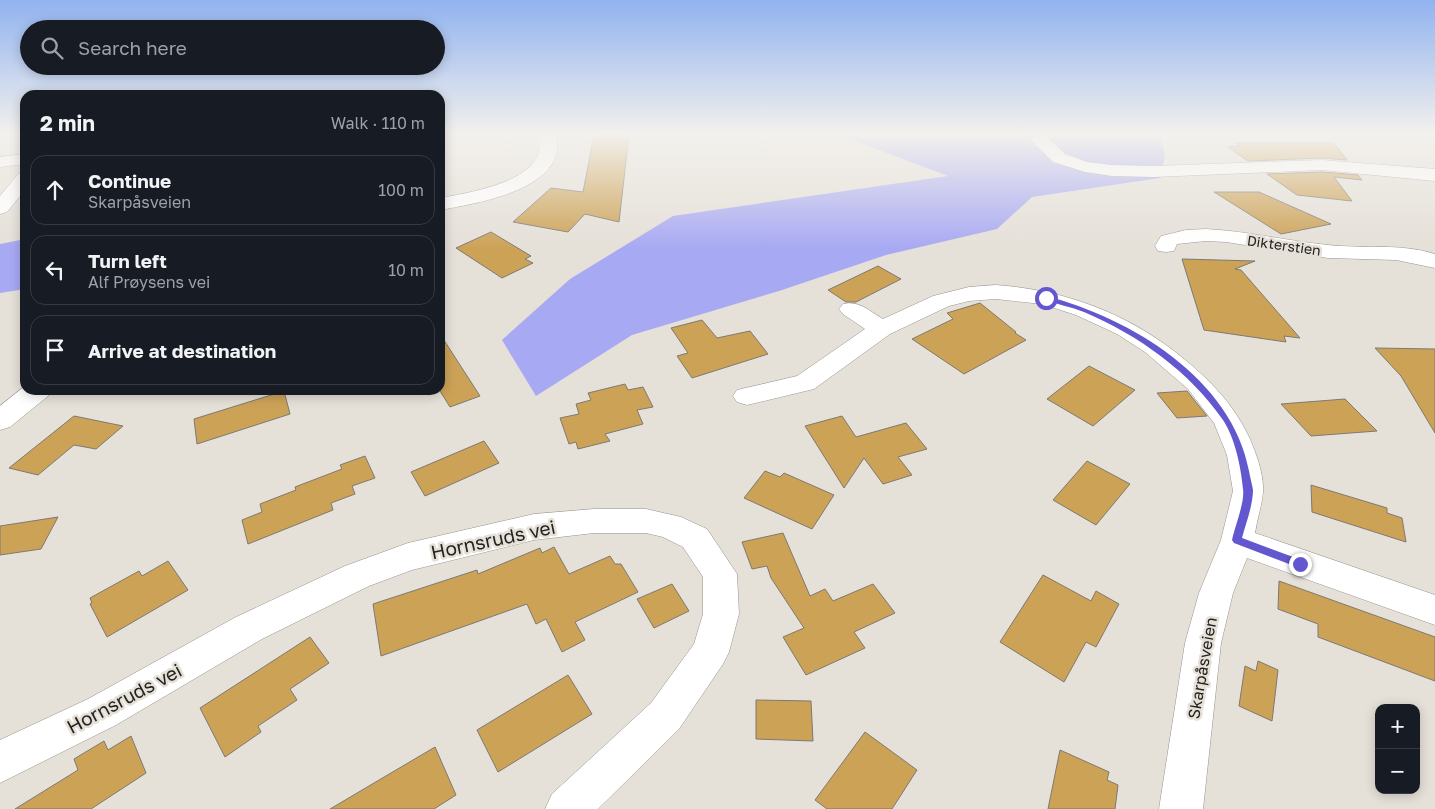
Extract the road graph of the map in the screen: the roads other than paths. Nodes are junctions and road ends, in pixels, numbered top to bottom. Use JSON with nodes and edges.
{"nodes":[{"id":1,"x":531,"y":173,"type":"edge"},
{"id":2,"x":1400,"y":173,"type":"edge"},
{"id":3,"x":1435,"y":175,"type":"edge"},
{"id":4,"x":20,"y":184,"type":"edge"},
{"id":5,"x":445,"y":203,"type":"edge"},
{"id":6,"x":0,"y":208,"type":"edge"},
{"id":7,"x":1166,"y":246,"type":"dead end"},
{"id":8,"x":1435,"y":261,"type":"edge"},
{"id":9,"x":851,"y":309,"type":"dead end"},
{"id":10,"x":881,"y":329,"type":"junction"},
{"id":11,"x":32,"y":395,"type":"edge"},
{"id":12,"x":747,"y":396,"type":"dead end"},
{"id":13,"x":0,"y":420,"type":"edge"},
{"id":14,"x":1237,"y":540,"type":"junction"},
{"id":15,"x":1435,"y":610,"type":"edge"},
{"id":16,"x":0,"y":762,"type":"edge"},
{"id":17,"x":567,"y":809,"type":"edge"},
{"id":18,"x":1181,"y":809,"type":"edge"}],
"edges":[{"from":1,"to":5,"type":"street"},
{"from":2,"to":3,"type":"street"},
{"from":4,"to":6,"type":"street"},
{"from":7,"to":8,"type":"street","name":"Dikterstien"},
{"from":9,"to":10,"type":"street"},
{"from":10,"to":12,"type":"street","name":"Skarpåsveien"},
{"from":10,"to":14,"type":"street","name":"Skarpåsveien"},
{"from":11,"to":13,"type":"street"},
{"from":14,"to":15,"type":"street"},
{"from":14,"to":18,"type":"street","name":"Skarpåsveien"},
{"from":16,"to":17,"type":"street","name":"Hornsruds vei"}]}
